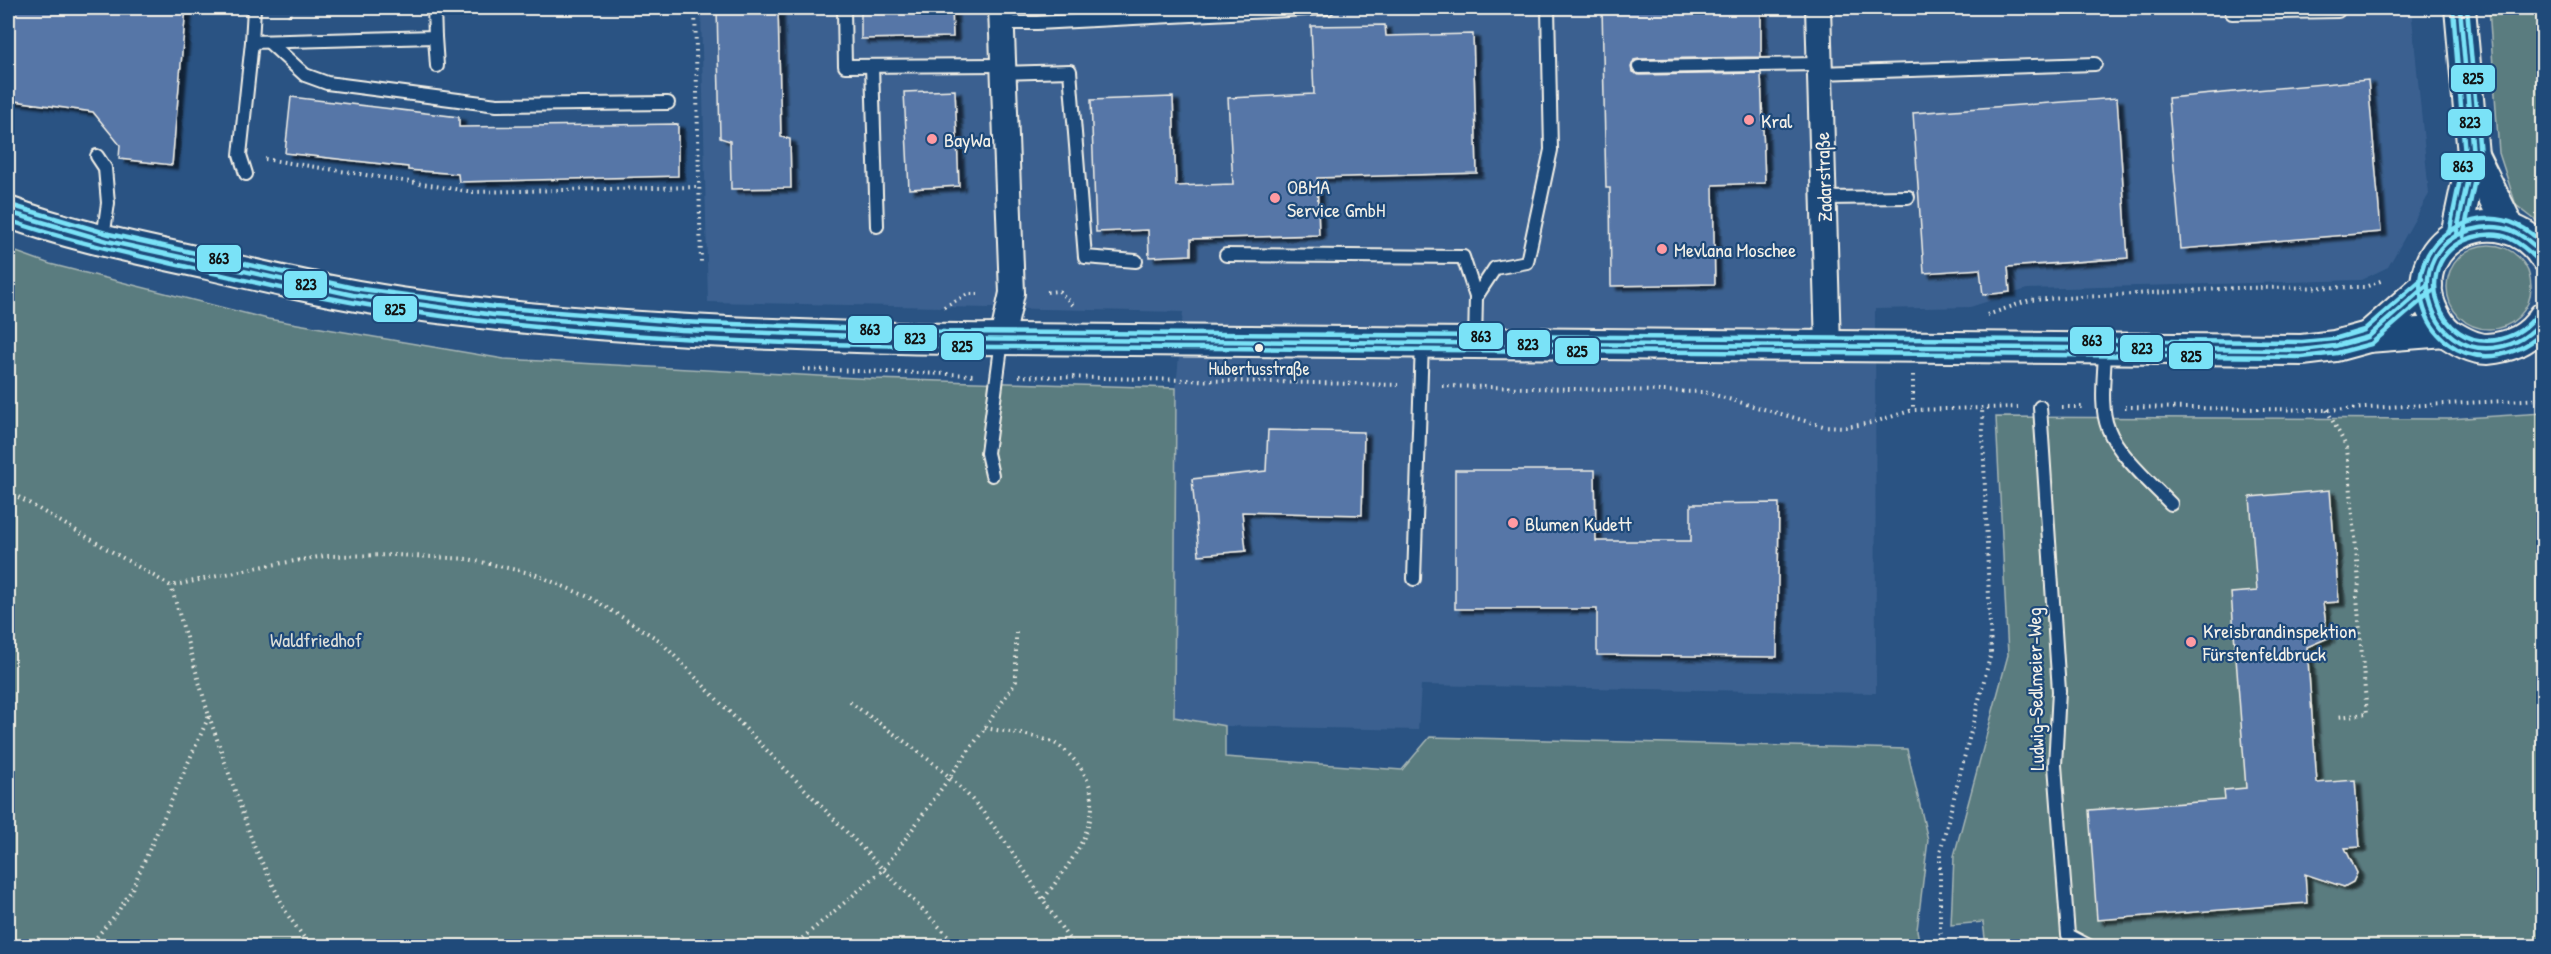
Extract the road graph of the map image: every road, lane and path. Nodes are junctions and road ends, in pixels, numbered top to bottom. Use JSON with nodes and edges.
{"nodes":[{"id":1,"x":254,"y":8,"type":"edge"},
{"id":2,"x":557,"y":8,"type":"edge"},
{"id":3,"x":695,"y":8,"type":"edge"},
{"id":4,"x":844,"y":8,"type":"edge"},
{"id":5,"x":1329,"y":8,"type":"edge"},
{"id":6,"x":1548,"y":8,"type":"edge"},
{"id":7,"x":1818,"y":8,"type":"edge"},
{"id":8,"x":2338,"y":8,"type":"edge"},
{"id":9,"x":2460,"y":8,"type":"edge"},
{"id":10,"x":434,"y":9,"type":"edge"},
{"id":11,"x":2232,"y":13,"type":"dead end"},
{"id":12,"x":1001,"y":15,"type":"edge"},
{"id":13,"x":435,"y":38,"type":"junction"},
{"id":14,"x":252,"y":42,"type":"junction"},
{"id":15,"x":269,"y":42,"type":"junction"},
{"id":16,"x":2095,"y":64,"type":"dead end"},
{"id":17,"x":437,"y":66,"type":"dead end"},
{"id":18,"x":872,"y":66,"type":"junction"},
{"id":19,"x":1639,"y":67,"type":"dead end"},
{"id":20,"x":1002,"y":69,"type":"junction"},
{"id":21,"x":1819,"y":69,"type":"junction"},
{"id":22,"x":668,"y":103,"type":"dead end"},
{"id":23,"x":240,"y":155,"type":"junction"},
{"id":24,"x":2474,"y":155,"type":"junction"},
{"id":25,"x":97,"y":156,"type":"dead end"},
{"id":26,"x":246,"y":174,"type":"dead end"},
{"id":27,"x":699,"y":187,"type":"junction"},
{"id":28,"x":1908,"y":197,"type":"dead end"},
{"id":29,"x":1824,"y":198,"type":"junction"},
{"id":30,"x":8,"y":212,"type":"edge"},
{"id":31,"x":877,"y":226,"type":"dead end"},
{"id":32,"x":2509,"y":228,"type":"junction"},
{"id":33,"x":2456,"y":234,"type":"junction"},
{"id":34,"x":103,"y":239,"type":"junction"},
{"id":35,"x":1226,"y":255,"type":"dead end"},
{"id":36,"x":2544,"y":256,"type":"edge"},
{"id":37,"x":1136,"y":261,"type":"dead end"},
{"id":38,"x":701,"y":263,"type":"dead end"},
{"id":39,"x":2392,"y":277,"type":"dead end"},
{"id":40,"x":2427,"y":285,"type":"junction"},
{"id":41,"x":1059,"y":291,"type":"dead end"},
{"id":42,"x":1047,"y":292,"type":"dead end"},
{"id":43,"x":978,"y":294,"type":"dead end"},
{"id":44,"x":1476,"y":297,"type":"junction"},
{"id":45,"x":941,"y":308,"type":"dead end"},
{"id":46,"x":1982,"y":316,"type":"dead end"},
{"id":47,"x":2542,"y":324,"type":"edge"},
{"id":48,"x":2445,"y":331,"type":"junction"},
{"id":49,"x":2368,"y":337,"type":"junction"},
{"id":50,"x":1002,"y":339,"type":"junction"},
{"id":51,"x":1422,"y":342,"type":"junction"},
{"id":52,"x":1475,"y":343,"type":"junction"},
{"id":53,"x":1828,"y":347,"type":"junction"},
{"id":54,"x":2105,"y":348,"type":"junction"},
{"id":55,"x":1913,"y":372,"type":"dead end"},
{"id":56,"x":1033,"y":376,"type":"dead end"},
{"id":57,"x":1420,"y":385,"type":"junction"},
{"id":58,"x":2544,"y":399,"type":"edge"},
{"id":59,"x":2040,"y":407,"type":"dead end"},
{"id":60,"x":2104,"y":407,"type":"junction"},
{"id":61,"x":1913,"y":410,"type":"junction"},
{"id":62,"x":2327,"y":410,"type":"junction"},
{"id":63,"x":992,"y":475,"type":"dead end"},
{"id":64,"x":8,"y":491,"type":"edge"},
{"id":65,"x":2171,"y":504,"type":"dead end"},
{"id":66,"x":1414,"y":579,"type":"dead end"},
{"id":67,"x":171,"y":586,"type":"junction"},
{"id":68,"x":1016,"y":628,"type":"dead end"},
{"id":69,"x":2327,"y":632,"type":"dead end"},
{"id":70,"x":2360,"y":633,"type":"junction"},
{"id":71,"x":850,"y":702,"type":"dead end"},
{"id":72,"x":209,"y":716,"type":"junction"},
{"id":73,"x":2337,"y":717,"type":"dead end"},
{"id":74,"x":985,"y":728,"type":"junction"},
{"id":75,"x":948,"y":776,"type":"junction"},
{"id":76,"x":883,"y":870,"type":"junction"},
{"id":77,"x":1042,"y":901,"type":"junction"},
{"id":78,"x":89,"y":946,"type":"edge"},
{"id":79,"x":310,"y":946,"type":"edge"},
{"id":80,"x":793,"y":946,"type":"edge"},
{"id":81,"x":958,"y":946,"type":"edge"},
{"id":82,"x":1074,"y":946,"type":"edge"},
{"id":83,"x":1942,"y":946,"type":"edge"},
{"id":84,"x":2089,"y":946,"type":"edge"}],
"edges":[{"from":1,"to":14,"type":"lane"},
{"from":2,"to":10,"type":"path"},
{"from":3,"to":27,"type":"path"},
{"from":4,"to":18,"type":"lane"},
{"from":5,"to":12,"type":"lane"},
{"from":6,"to":44,"type":"lane"},
{"from":7,"to":21,"type":"street","name":"Zadarstraße"},
{"from":8,"to":11,"type":"lane"},
{"from":9,"to":24,"type":"street"},
{"from":10,"to":13,"type":"lane"},
{"from":12,"to":20,"type":"street"},
{"from":13,"to":15,"type":"lane"},
{"from":13,"to":17,"type":"lane"},
{"from":14,"to":15,"type":"lane"},
{"from":14,"to":23,"type":"lane"},
{"from":15,"to":22,"type":"lane"},
{"from":16,"to":21,"type":"lane"},
{"from":18,"to":20,"type":"lane"},
{"from":18,"to":31,"type":"lane"},
{"from":19,"to":21,"type":"lane"},
{"from":20,"to":37,"type":"lane"},
{"from":20,"to":50,"type":"street"},
{"from":21,"to":29,"type":"street","name":"Zadarstraße"},
{"from":23,"to":26,"type":"lane"},
{"from":23,"to":27,"type":"path"},
{"from":24,"to":32,"type":"street"},
{"from":24,"to":33,"type":"street"},
{"from":25,"to":34,"type":"lane"},
{"from":27,"to":38,"type":"path"},
{"from":28,"to":29,"type":"lane"},
{"from":29,"to":53,"type":"street","name":"Zadarstraße"},
{"from":30,"to":34,"type":"street"},
{"from":32,"to":33,"type":"street"},
{"from":32,"to":36,"type":"street"},
{"from":33,"to":40,"type":"street"},
{"from":34,"to":50,"type":"street"},
{"from":35,"to":44,"type":"lane"},
{"from":39,"to":46,"type":"path"},
{"from":40,"to":48,"type":"street"},
{"from":40,"to":49,"type":"street"},
{"from":41,"to":42,"type":"path"},
{"from":43,"to":45,"type":"path"},
{"from":44,"to":52,"type":"lane"},
{"from":47,"to":48,"type":"street"},
{"from":48,"to":49,"type":"street"},
{"from":49,"to":54,"type":"street"},
{"from":50,"to":51,"type":"street"},
{"from":50,"to":63,"type":"lane"},
{"from":51,"to":52,"type":"street"},
{"from":51,"to":57,"type":"lane"},
{"from":52,"to":53,"type":"street"},
{"from":53,"to":54,"type":"street"},
{"from":54,"to":60,"type":"lane"},
{"from":55,"to":61,"type":"path"},
{"from":56,"to":57,"type":"path"},
{"from":57,"to":61,"type":"path"},
{"from":57,"to":66,"type":"lane"},
{"from":58,"to":62,"type":"path"},
{"from":59,"to":84,"type":"lane","name":"Ludwig-Sedlmeier-Weg"},
{"from":60,"to":62,"type":"path"},
{"from":60,"to":65,"type":"lane"},
{"from":61,"to":83,"type":"path"},
{"from":62,"to":70,"type":"path"},
{"from":64,"to":67,"type":"path"},
{"from":67,"to":72,"type":"path"},
{"from":67,"to":76,"type":"path"},
{"from":68,"to":74,"type":"path"},
{"from":69,"to":70,"type":"path"},
{"from":70,"to":73,"type":"path"},
{"from":71,"to":75,"type":"path"},
{"from":72,"to":78,"type":"path"},
{"from":72,"to":79,"type":"path"},
{"from":74,"to":75,"type":"path"},
{"from":74,"to":77,"type":"path"},
{"from":75,"to":76,"type":"path"},
{"from":75,"to":77,"type":"path"},
{"from":76,"to":80,"type":"path"},
{"from":76,"to":81,"type":"path"},
{"from":77,"to":82,"type":"path"}]}
